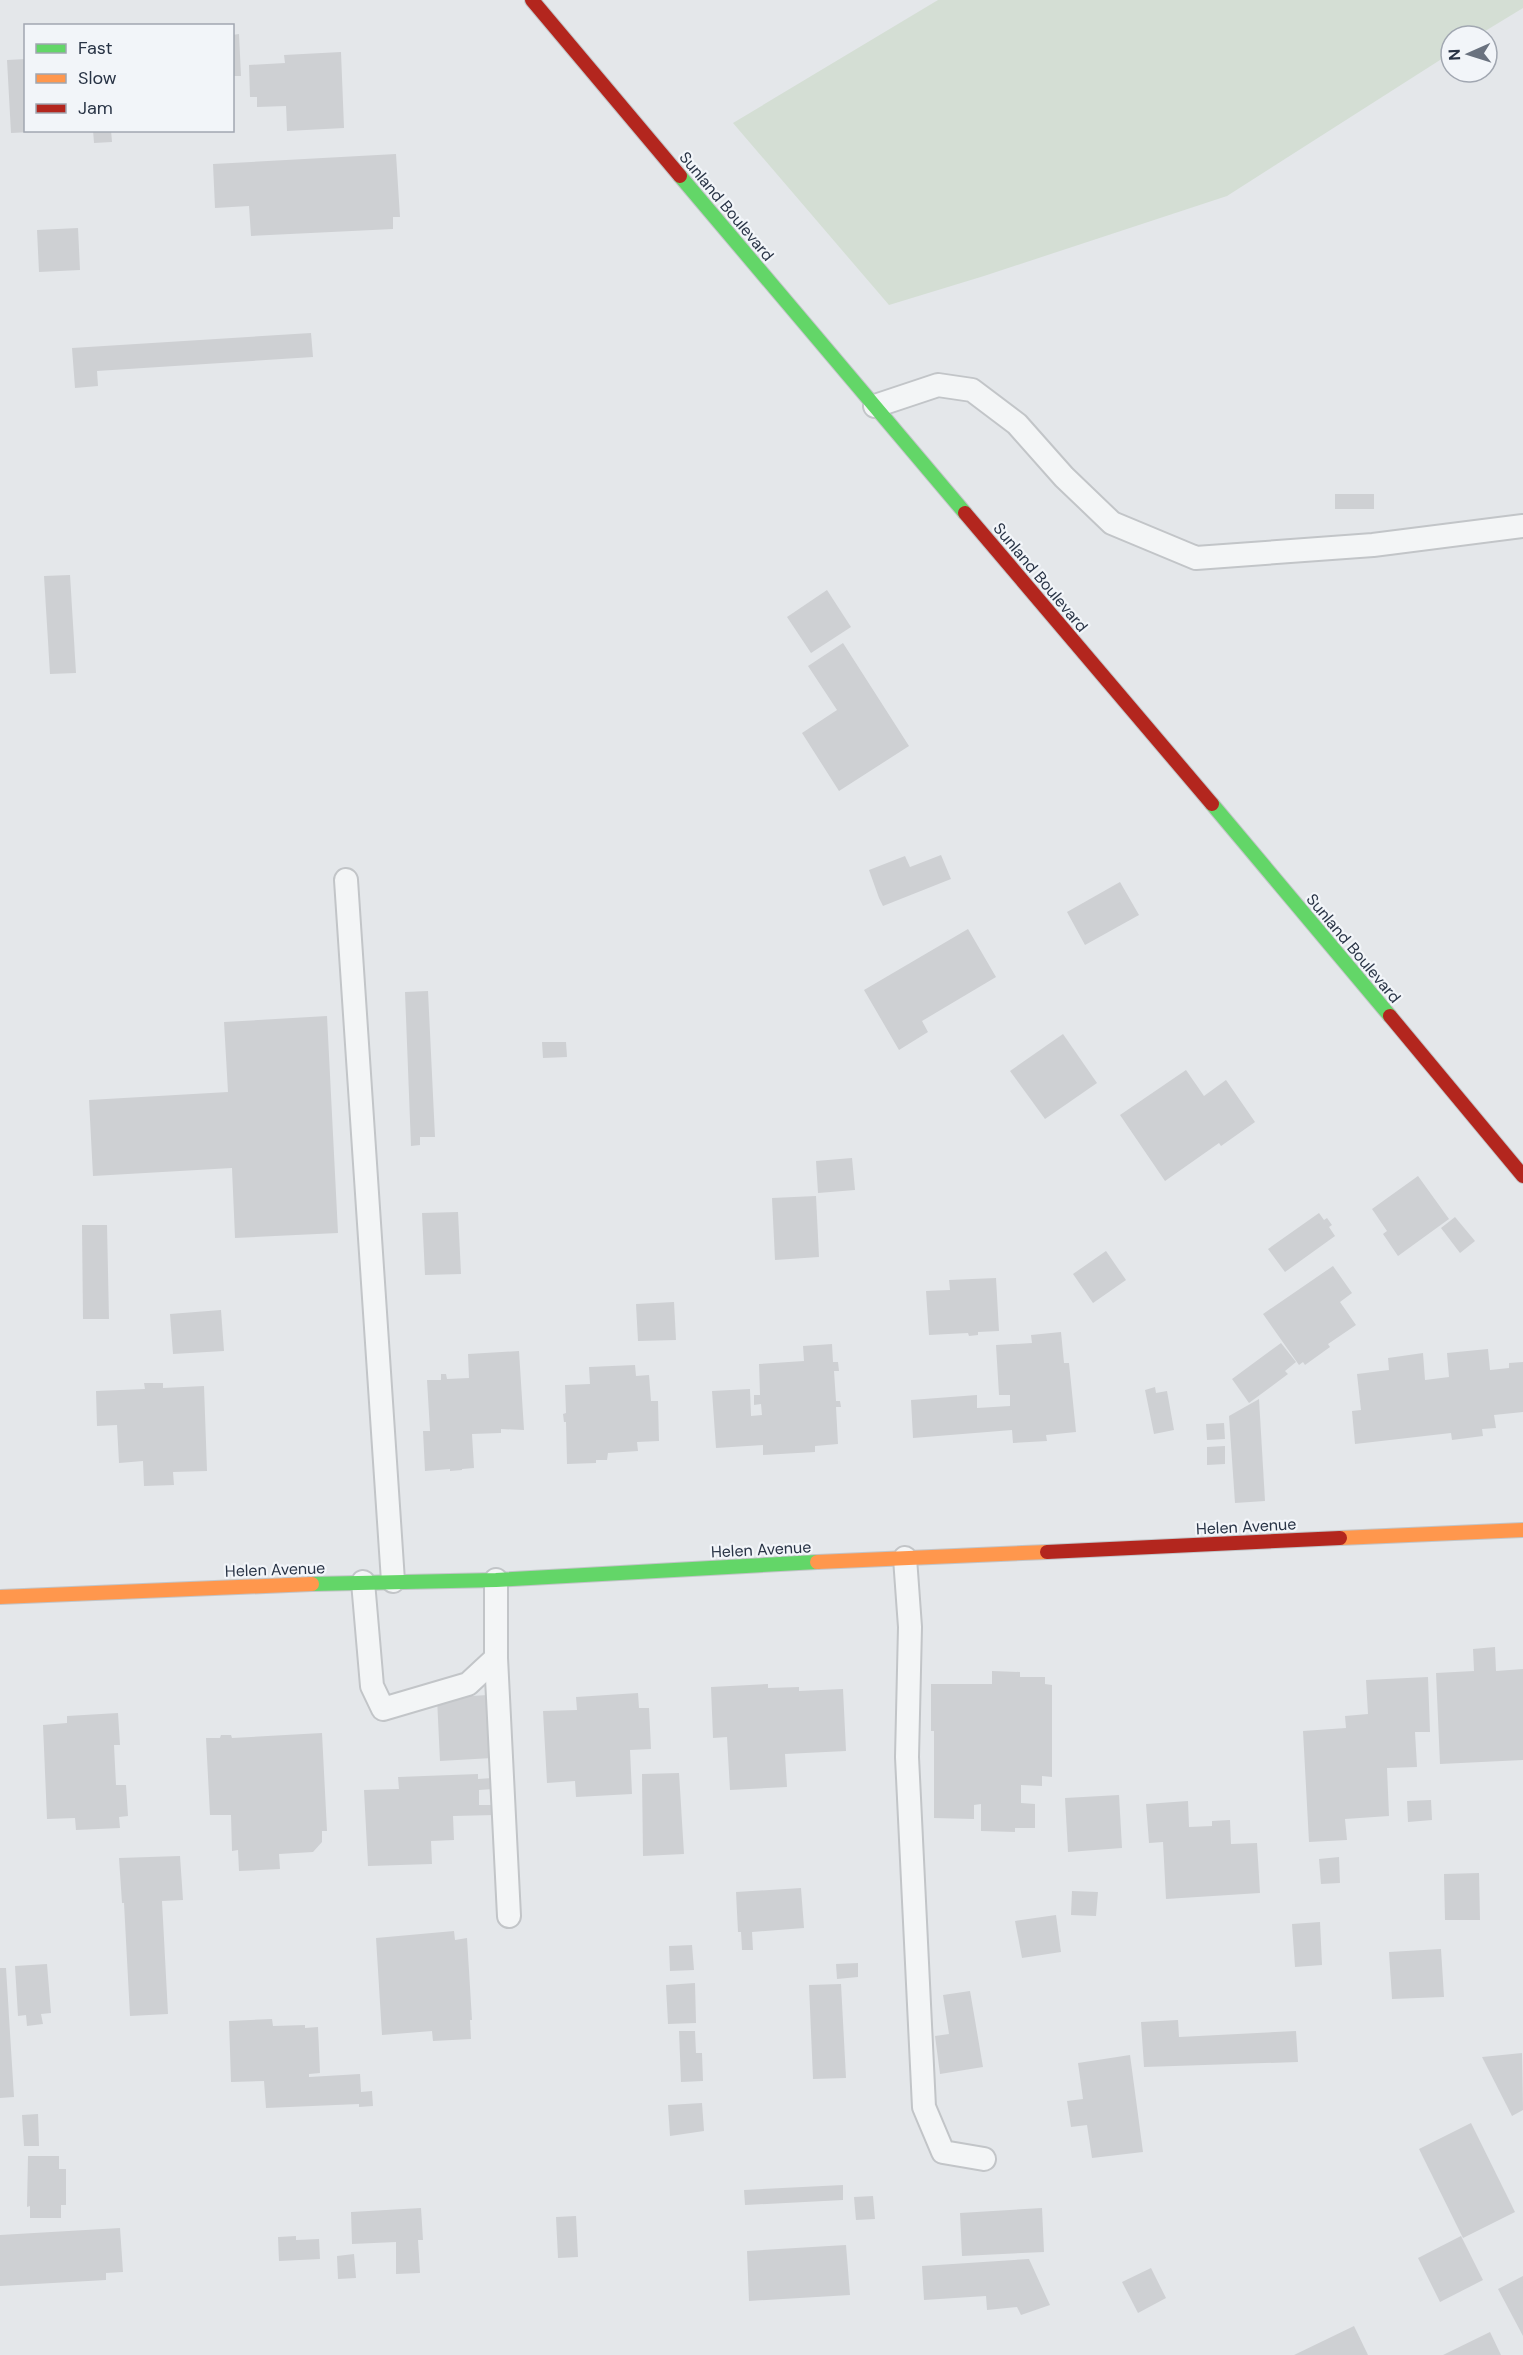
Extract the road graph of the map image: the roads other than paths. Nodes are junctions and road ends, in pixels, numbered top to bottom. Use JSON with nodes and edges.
{"nodes":[{"id":1,"x":532,"y":0,"type":"edge"},
{"id":2,"x":875,"y":406,"type":"junction"},
{"id":3,"x":1523,"y":526,"type":"edge"},
{"id":4,"x":346,"y":880,"type":"dead end"},
{"id":5,"x":1523,"y":1176,"type":"edge"},
{"id":6,"x":1523,"y":1530,"type":"edge"},
{"id":7,"x":905,"y":1558,"type":"junction"},
{"id":8,"x":496,"y":1580,"type":"junction"},
{"id":9,"x":363,"y":1581,"type":"junction"},
{"id":10,"x":393,"y":1581,"type":"junction"},
{"id":11,"x":0,"y":1597,"type":"edge"},
{"id":12,"x":496,"y":1658,"type":"junction"},
{"id":13,"x":509,"y":1916,"type":"dead end"},
{"id":14,"x":984,"y":2159,"type":"dead end"}],
"edges":[{"from":1,"to":2,"type":"street","name":"Sunland Boulevard"},
{"from":2,"to":3,"type":"lane"},
{"from":2,"to":5,"type":"street","name":"Sunland Boulevard"},
{"from":4,"to":10,"type":"lane"},
{"from":6,"to":7,"type":"street","name":"Helen Avenue"},
{"from":7,"to":8,"type":"street","name":"Helen Avenue"},
{"from":7,"to":14,"type":"lane"},
{"from":8,"to":10,"type":"street","name":"Helen Avenue"},
{"from":8,"to":12,"type":"lane"},
{"from":9,"to":10,"type":"street","name":"Helen Avenue"},
{"from":9,"to":11,"type":"street","name":"Helen Avenue"},
{"from":9,"to":12,"type":"lane"},
{"from":12,"to":13,"type":"lane"}]}
